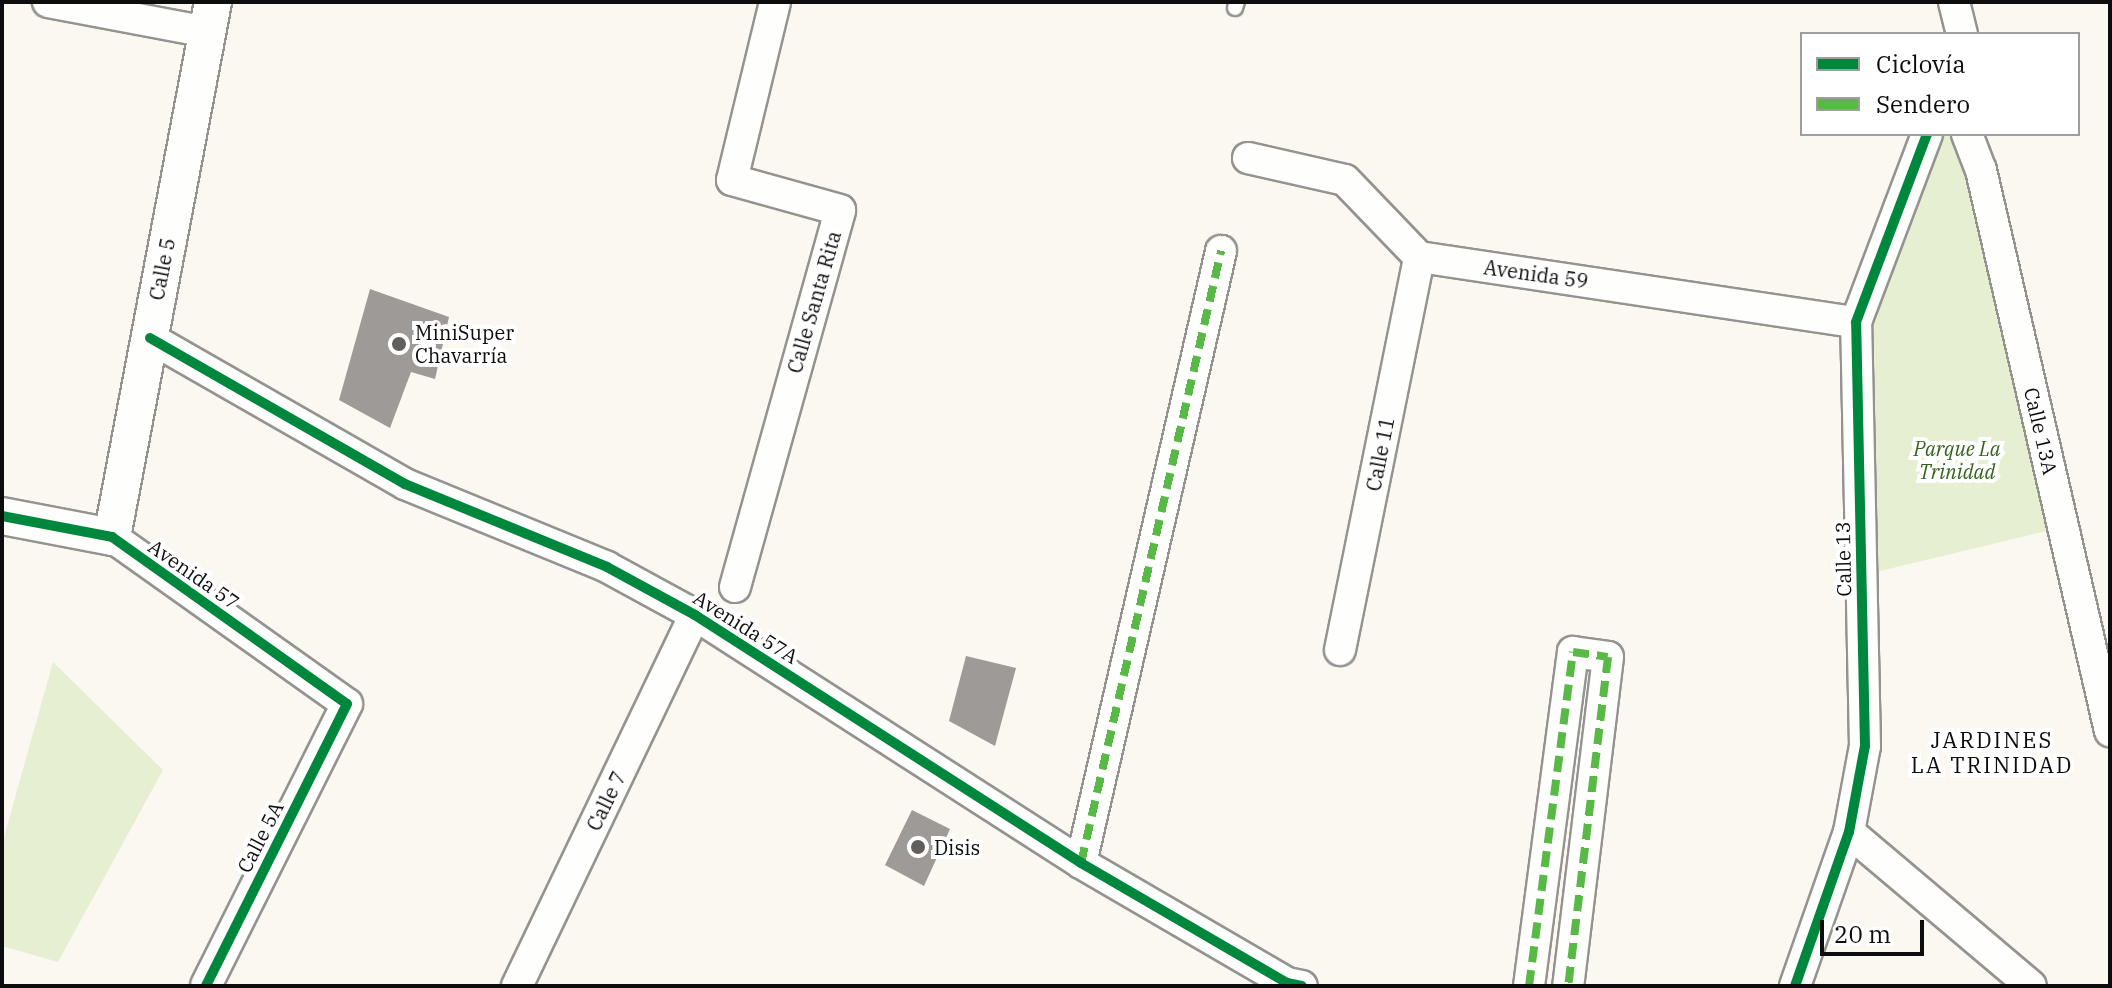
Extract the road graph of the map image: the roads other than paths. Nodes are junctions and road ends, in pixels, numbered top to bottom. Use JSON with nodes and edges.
{"nodes":[{"id":1,"x":48,"y":2,"type":"edge"},
{"id":2,"x":775,"y":2,"type":"edge"},
{"id":3,"x":1954,"y":2,"type":"edge"},
{"id":4,"x":210,"y":17,"type":"edge"},
{"id":5,"x":1962,"y":32,"type":"edge"},
{"id":6,"x":1926,"y":136,"type":"edge"},
{"id":7,"x":1968,"y":136,"type":"edge"},
{"id":8,"x":1248,"y":158,"type":"dead end"},
{"id":9,"x":1221,"y":251,"type":"dead end"},
{"id":10,"x":1419,"y":257,"type":"junction"},
{"id":11,"x":1856,"y":322,"type":"junction"},
{"id":12,"x":150,"y":338,"type":"junction"},
{"id":13,"x":2,"y":516,"type":"edge"},
{"id":14,"x":112,"y":537,"type":"junction"},
{"id":15,"x":735,"y":587,"type":"dead end"},
{"id":16,"x":695,"y":615,"type":"junction"},
{"id":17,"x":1340,"y":650,"type":"dead end"},
{"id":18,"x":347,"y":704,"type":"joint"},
{"id":19,"x":2110,"y":731,"type":"edge"},
{"id":20,"x":1849,"y":832,"type":"junction"},
{"id":21,"x":1081,"y":863,"type":"junction"},
{"id":22,"x":1291,"y":985,"type":"edge"},
{"id":23,"x":206,"y":986,"type":"edge"},
{"id":24,"x":517,"y":986,"type":"edge"},
{"id":25,"x":1529,"y":986,"type":"edge"},
{"id":26,"x":1568,"y":986,"type":"edge"},
{"id":27,"x":1795,"y":986,"type":"edge"},
{"id":28,"x":2031,"y":986,"type":"edge"}],
"edges":[{"from":1,"to":4,"type":"street"},
{"from":2,"to":15,"type":"street","name":"Calle Santa Rita"},
{"from":3,"to":5,"type":"street"},
{"from":4,"to":12,"type":"street","name":"Calle 5"},
{"from":6,"to":11,"type":"street","name":"Calle 13"},
{"from":7,"to":19,"type":"street","name":"Calle 13A"},
{"from":8,"to":10,"type":"street"},
{"from":9,"to":21,"type":"street"},
{"from":10,"to":11,"type":"street","name":"Avenida 59"},
{"from":10,"to":17,"type":"street","name":"Calle 11"},
{"from":11,"to":20,"type":"street","name":"Calle 13"},
{"from":12,"to":14,"type":"street","name":"Calle 5"},
{"from":12,"to":16,"type":"street","name":"Avenida 57A"},
{"from":13,"to":14,"type":"street","name":"Avenida 57"},
{"from":14,"to":18,"type":"street","name":"Avenida 57"},
{"from":16,"to":21,"type":"street","name":"Avenida 57A"},
{"from":16,"to":24,"type":"street","name":"Calle 7"},
{"from":18,"to":23,"type":"street","name":"Calle 5A"},
{"from":20,"to":27,"type":"street","name":"Calle 13"},
{"from":20,"to":28,"type":"street"},
{"from":21,"to":22,"type":"street","name":"Avenida 57A"},
{"from":25,"to":26,"type":"street"}]}
